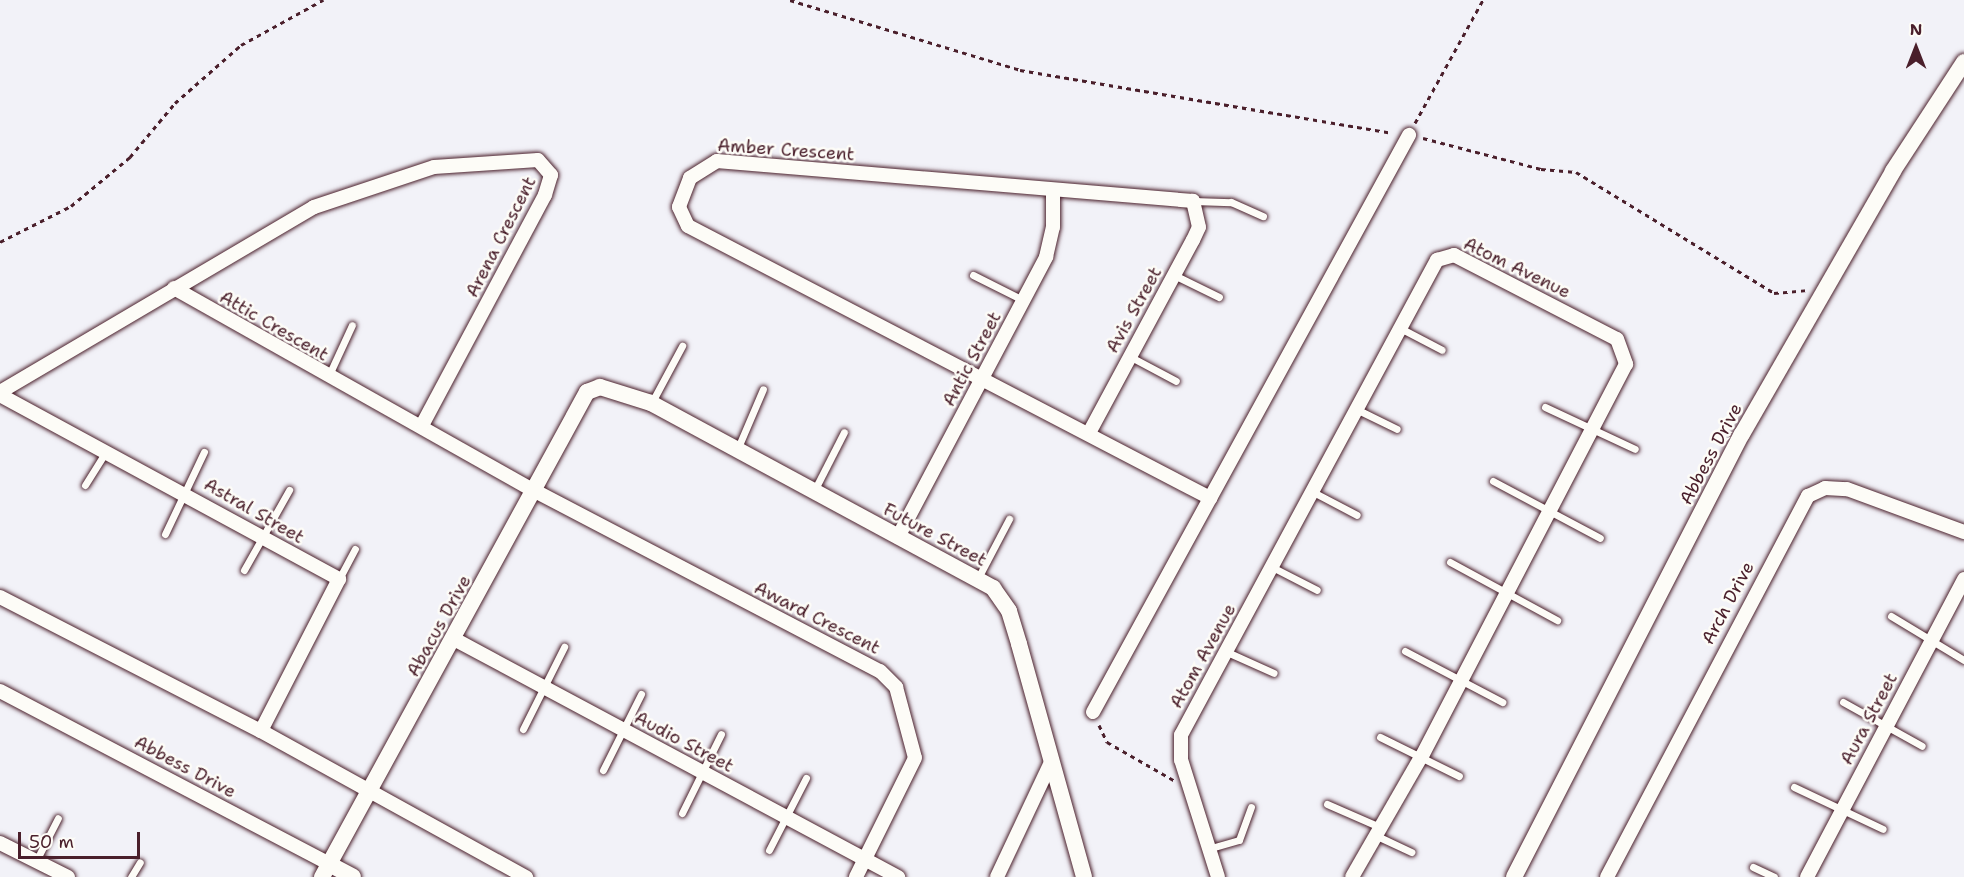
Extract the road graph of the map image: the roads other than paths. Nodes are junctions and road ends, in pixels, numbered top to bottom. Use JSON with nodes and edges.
{"nodes":[{"id":1,"x":1964,"y":62,"type":"edge"},
{"id":2,"x":1409,"y":135,"type":"road end"},
{"id":3,"x":1053,"y":190,"type":"junction"},
{"id":4,"x":1193,"y":201,"type":"junction"},
{"id":5,"x":1263,"y":216,"type":"dead end"},
{"id":6,"x":972,"y":274,"type":"dead end"},
{"id":7,"x":1174,"y":275,"type":"junction"},
{"id":8,"x":174,"y":288,"type":"junction"},
{"id":9,"x":1219,"y":297,"type":"dead end"},
{"id":10,"x":1023,"y":300,"type":"junction"},
{"id":11,"x":352,"y":325,"type":"dead end"},
{"id":12,"x":1400,"y":328,"type":"junction"},
{"id":13,"x":682,"y":346,"type":"dead end"},
{"id":14,"x":1442,"y":350,"type":"dead end"},
{"id":15,"x":1129,"y":356,"type":"junction"},
{"id":16,"x":983,"y":377,"type":"junction"},
{"id":17,"x":327,"y":378,"type":"junction"},
{"id":18,"x":1176,"y":381,"type":"dead end"},
{"id":19,"x":763,"y":389,"type":"dead end"},
{"id":20,"x":587,"y":392,"type":"joint"},
{"id":21,"x":0,"y":394,"type":"edge"},
{"id":22,"x":651,"y":403,"type":"junction"},
{"id":23,"x":1545,"y":407,"type":"dead end"},
{"id":24,"x":1358,"y":410,"type":"junction"},
{"id":25,"x":422,"y":425,"type":"junction"},
{"id":26,"x":1397,"y":429,"type":"dead end"},
{"id":27,"x":1592,"y":430,"type":"junction"},
{"id":28,"x":844,"y":432,"type":"dead end"},
{"id":29,"x":1089,"y":433,"type":"junction"},
{"id":30,"x":1635,"y":449,"type":"dead end"},
{"id":31,"x":737,"y":450,"type":"junction"},
{"id":32,"x":204,"y":452,"type":"dead end"},
{"id":33,"x":105,"y":453,"type":"junction"},
{"id":34,"x":1492,"y":482,"type":"dead end"},
{"id":35,"x":85,"y":485,"type":"dead end"},
{"id":36,"x":289,"y":490,"type":"dead end"},
{"id":37,"x":535,"y":491,"type":"junction"},
{"id":38,"x":185,"y":492,"type":"junction"},
{"id":39,"x":813,"y":493,"type":"junction"},
{"id":40,"x":1315,"y":493,"type":"junction"},
{"id":41,"x":1210,"y":498,"type":"junction"},
{"id":42,"x":1550,"y":512,"type":"junction"},
{"id":43,"x":1357,"y":515,"type":"dead end"},
{"id":44,"x":1009,"y":519,"type":"dead end"},
{"id":45,"x":1964,"y":532,"type":"edge"},
{"id":46,"x":165,"y":534,"type":"dead end"},
{"id":47,"x":262,"y":537,"type":"junction"},
{"id":48,"x":897,"y":537,"type":"junction"},
{"id":49,"x":1600,"y":538,"type":"dead end"},
{"id":50,"x":355,"y":549,"type":"dead end"},
{"id":51,"x":1450,"y":562,"type":"dead end"},
{"id":52,"x":1274,"y":568,"type":"junction"},
{"id":53,"x":244,"y":570,"type":"dead end"},
{"id":54,"x":978,"y":578,"type":"junction"},
{"id":55,"x":339,"y":579,"type":"junction"},
{"id":56,"x":1964,"y":579,"type":"edge"},
{"id":57,"x":1317,"y":590,"type":"dead end"},
{"id":58,"x":1506,"y":594,"type":"junction"},
{"id":59,"x":0,"y":597,"type":"edge"},
{"id":60,"x":1891,"y":616,"type":"dead end"},
{"id":61,"x":1557,"y":620,"type":"dead end"},
{"id":62,"x":454,"y":639,"type":"junction"},
{"id":63,"x":1931,"y":640,"type":"junction"},
{"id":64,"x":564,"y":647,"type":"dead end"},
{"id":65,"x":1405,"y":651,"type":"dead end"},
{"id":66,"x":1227,"y":652,"type":"junction"},
{"id":67,"x":1964,"y":660,"type":"edge"},
{"id":68,"x":1274,"y":673,"type":"dead end"},
{"id":69,"x":1461,"y":679,"type":"junction"},
{"id":70,"x":544,"y":686,"type":"junction"},
{"id":71,"x":0,"y":691,"type":"edge"},
{"id":72,"x":641,"y":694,"type":"dead end"},
{"id":73,"x":1502,"y":702,"type":"dead end"},
{"id":74,"x":1843,"y":702,"type":"dead end"},
{"id":75,"x":1093,"y":712,"type":"road end"},
{"id":76,"x":1884,"y":726,"type":"junction"},
{"id":77,"x":523,"y":729,"type":"dead end"},
{"id":78,"x":261,"y":731,"type":"junction"},
{"id":79,"x":625,"y":731,"type":"junction"},
{"id":80,"x":721,"y":734,"type":"dead end"},
{"id":81,"x":1380,"y":737,"type":"dead end"},
{"id":82,"x":1922,"y":746,"type":"dead end"},
{"id":83,"x":1421,"y":757,"type":"junction"},
{"id":84,"x":1051,"y":762,"type":"junction"},
{"id":85,"x":603,"y":770,"type":"dead end"},
{"id":86,"x":702,"y":772,"type":"junction"},
{"id":87,"x":1459,"y":776,"type":"dead end"},
{"id":88,"x":806,"y":778,"type":"dead end"},
{"id":89,"x":1794,"y":788,"type":"dead end"},
{"id":90,"x":369,"y":794,"type":"junction"},
{"id":91,"x":1327,"y":804,"type":"dead end"},
{"id":92,"x":1251,"y":807,"type":"dead end"},
{"id":93,"x":1842,"y":809,"type":"junction"},
{"id":94,"x":682,"y":813,"type":"dead end"},
{"id":95,"x":786,"y":815,"type":"junction"},
{"id":96,"x":58,"y":818,"type":"dead end"},
{"id":97,"x":1883,"y":829,"type":"dead end"},
{"id":98,"x":1380,"y":832,"type":"junction"},
{"id":99,"x":0,"y":843,"type":"edge"},
{"id":100,"x":1211,"y":848,"type":"junction"},
{"id":101,"x":769,"y":850,"type":"dead end"},
{"id":102,"x":1412,"y":852,"type":"dead end"},
{"id":103,"x":866,"y":857,"type":"junction"},
{"id":104,"x":36,"y":861,"type":"junction"},
{"id":105,"x":140,"y":862,"type":"dead end"},
{"id":106,"x":1753,"y":867,"type":"dead end"},
{"id":107,"x":326,"y":871,"type":"edge"},
{"id":108,"x":68,"y":877,"type":"edge"},
{"id":109,"x":132,"y":877,"type":"edge"},
{"id":110,"x":352,"y":877,"type":"edge"},
{"id":111,"x":526,"y":877,"type":"edge"},
{"id":112,"x":856,"y":877,"type":"edge"},
{"id":113,"x":898,"y":877,"type":"edge"},
{"id":114,"x":997,"y":877,"type":"edge"},
{"id":115,"x":1084,"y":877,"type":"edge"},
{"id":116,"x":1218,"y":877,"type":"edge"},
{"id":117,"x":1352,"y":877,"type":"edge"},
{"id":118,"x":1514,"y":877,"type":"edge"},
{"id":119,"x":1607,"y":877,"type":"edge"},
{"id":120,"x":1774,"y":877,"type":"edge"},
{"id":121,"x":1807,"y":877,"type":"edge"}],
"edges":[{"from":1,"to":118,"type":"street","name":"Abbess Drive"},
{"from":2,"to":41,"type":"street"},
{"from":3,"to":4,"type":"street","name":"Amber Crescent"},
{"from":3,"to":10,"type":"street","name":"Antic Street"},
{"from":3,"to":16,"type":"street","name":"Amber Crescent"},
{"from":4,"to":5,"type":"lane"},
{"from":4,"to":7,"type":"street","name":"Avis Street"},
{"from":6,"to":10,"type":"lane"},
{"from":7,"to":9,"type":"lane"},
{"from":7,"to":15,"type":"street","name":"Avis Street"},
{"from":8,"to":17,"type":"street","name":"Attic Crescent"},
{"from":8,"to":21,"type":"street"},
{"from":8,"to":25,"type":"street","name":"Arena Crescent"},
{"from":10,"to":16,"type":"street","name":"Antic Street"},
{"from":11,"to":17,"type":"lane"},
{"from":12,"to":14,"type":"lane"},
{"from":12,"to":24,"type":"street","name":"Atom Avenue"},
{"from":12,"to":27,"type":"street","name":"Atom Avenue"},
{"from":13,"to":22,"type":"lane"},
{"from":15,"to":18,"type":"lane"},
{"from":15,"to":29,"type":"street","name":"Avis Street"},
{"from":16,"to":29,"type":"street","name":"Amber Crescent"},
{"from":16,"to":48,"type":"street","name":"Antic Street"},
{"from":17,"to":25,"type":"street","name":"Attic Crescent"},
{"from":19,"to":31,"type":"lane"},
{"from":20,"to":22,"type":"street","name":"Future Street"},
{"from":20,"to":37,"type":"street","name":"Abacus Drive"},
{"from":21,"to":33,"type":"street","name":"Astral Street"},
{"from":22,"to":31,"type":"street","name":"Future Street"},
{"from":23,"to":27,"type":"lane"},
{"from":24,"to":26,"type":"lane"},
{"from":24,"to":40,"type":"street","name":"Atom Avenue"},
{"from":25,"to":37,"type":"street","name":"Attic Crescent"},
{"from":27,"to":30,"type":"lane"},
{"from":27,"to":42,"type":"street","name":"Atom Avenue"},
{"from":28,"to":39,"type":"lane"},
{"from":29,"to":41,"type":"street","name":"Amber Crescent"},
{"from":31,"to":39,"type":"street","name":"Future Street"},
{"from":32,"to":38,"type":"lane"},
{"from":33,"to":35,"type":"lane"},
{"from":33,"to":38,"type":"street","name":"Astral Street"},
{"from":34,"to":42,"type":"lane"},
{"from":36,"to":47,"type":"lane"},
{"from":37,"to":62,"type":"street","name":"Abacus Drive"},
{"from":37,"to":103,"type":"street","name":"Award Crescent"},
{"from":38,"to":46,"type":"lane"},
{"from":38,"to":47,"type":"street","name":"Astral Street"},
{"from":39,"to":48,"type":"street","name":"Future Street"},
{"from":40,"to":43,"type":"lane"},
{"from":40,"to":52,"type":"street","name":"Atom Avenue"},
{"from":41,"to":75,"type":"street"},
{"from":42,"to":49,"type":"lane"},
{"from":42,"to":58,"type":"street","name":"Atom Avenue"},
{"from":44,"to":54,"type":"lane"},
{"from":45,"to":119,"type":"street","name":"Arch Drive"},
{"from":47,"to":53,"type":"lane"},
{"from":47,"to":55,"type":"street","name":"Astral Street"},
{"from":48,"to":54,"type":"street","name":"Future Street"},
{"from":50,"to":55,"type":"lane"},
{"from":51,"to":58,"type":"lane"},
{"from":52,"to":57,"type":"lane"},
{"from":52,"to":66,"type":"street","name":"Atom Avenue"},
{"from":54,"to":84,"type":"street","name":"Future Street"},
{"from":55,"to":78,"type":"street"},
{"from":56,"to":63,"type":"street","name":"Aura Street"},
{"from":58,"to":61,"type":"lane"},
{"from":58,"to":69,"type":"street","name":"Atom Avenue"},
{"from":59,"to":78,"type":"street"},
{"from":60,"to":63,"type":"lane"},
{"from":62,"to":70,"type":"street","name":"Audio Street"},
{"from":62,"to":90,"type":"street","name":"Abacus Drive"},
{"from":63,"to":67,"type":"lane"},
{"from":63,"to":76,"type":"street","name":"Aura Street"},
{"from":64,"to":70,"type":"lane"},
{"from":65,"to":69,"type":"lane"},
{"from":66,"to":68,"type":"lane"},
{"from":66,"to":100,"type":"street","name":"Atom Avenue"},
{"from":69,"to":73,"type":"lane"},
{"from":69,"to":83,"type":"street","name":"Atom Avenue"},
{"from":70,"to":77,"type":"lane"},
{"from":70,"to":79,"type":"street","name":"Audio Street"},
{"from":71,"to":107,"type":"street","name":"Abbess Drive"},
{"from":72,"to":79,"type":"lane"},
{"from":74,"to":76,"type":"lane"},
{"from":76,"to":82,"type":"lane"},
{"from":76,"to":93,"type":"street","name":"Aura Street"},
{"from":78,"to":90,"type":"street"},
{"from":79,"to":85,"type":"lane"},
{"from":79,"to":86,"type":"street","name":"Audio Street"},
{"from":80,"to":86,"type":"lane"},
{"from":81,"to":83,"type":"lane"},
{"from":83,"to":87,"type":"lane"},
{"from":83,"to":98,"type":"street","name":"Atom Avenue"},
{"from":84,"to":114,"type":"street"},
{"from":84,"to":115,"type":"street","name":"Future Street"},
{"from":86,"to":94,"type":"lane"},
{"from":86,"to":95,"type":"street","name":"Audio Street"},
{"from":88,"to":95,"type":"lane"},
{"from":89,"to":93,"type":"lane"},
{"from":90,"to":107,"type":"street","name":"Abacus Drive"},
{"from":90,"to":111,"type":"street"},
{"from":91,"to":98,"type":"lane"},
{"from":92,"to":100,"type":"lane"},
{"from":93,"to":97,"type":"lane"},
{"from":93,"to":121,"type":"street","name":"Aura Street"},
{"from":95,"to":101,"type":"lane"},
{"from":95,"to":103,"type":"street","name":"Audio Street"},
{"from":96,"to":104,"type":"lane"},
{"from":98,"to":102,"type":"lane"},
{"from":98,"to":117,"type":"street","name":"Atom Avenue"},
{"from":99,"to":104,"type":"street"},
{"from":100,"to":116,"type":"street","name":"Atom Avenue"},
{"from":103,"to":112,"type":"street","name":"Award Crescent"},
{"from":103,"to":113,"type":"street","name":"Audio Street"},
{"from":104,"to":108,"type":"street"},
{"from":105,"to":109,"type":"lane"},
{"from":106,"to":120,"type":"lane"},
{"from":107,"to":110,"type":"street","name":"Abbess Drive"}]}
